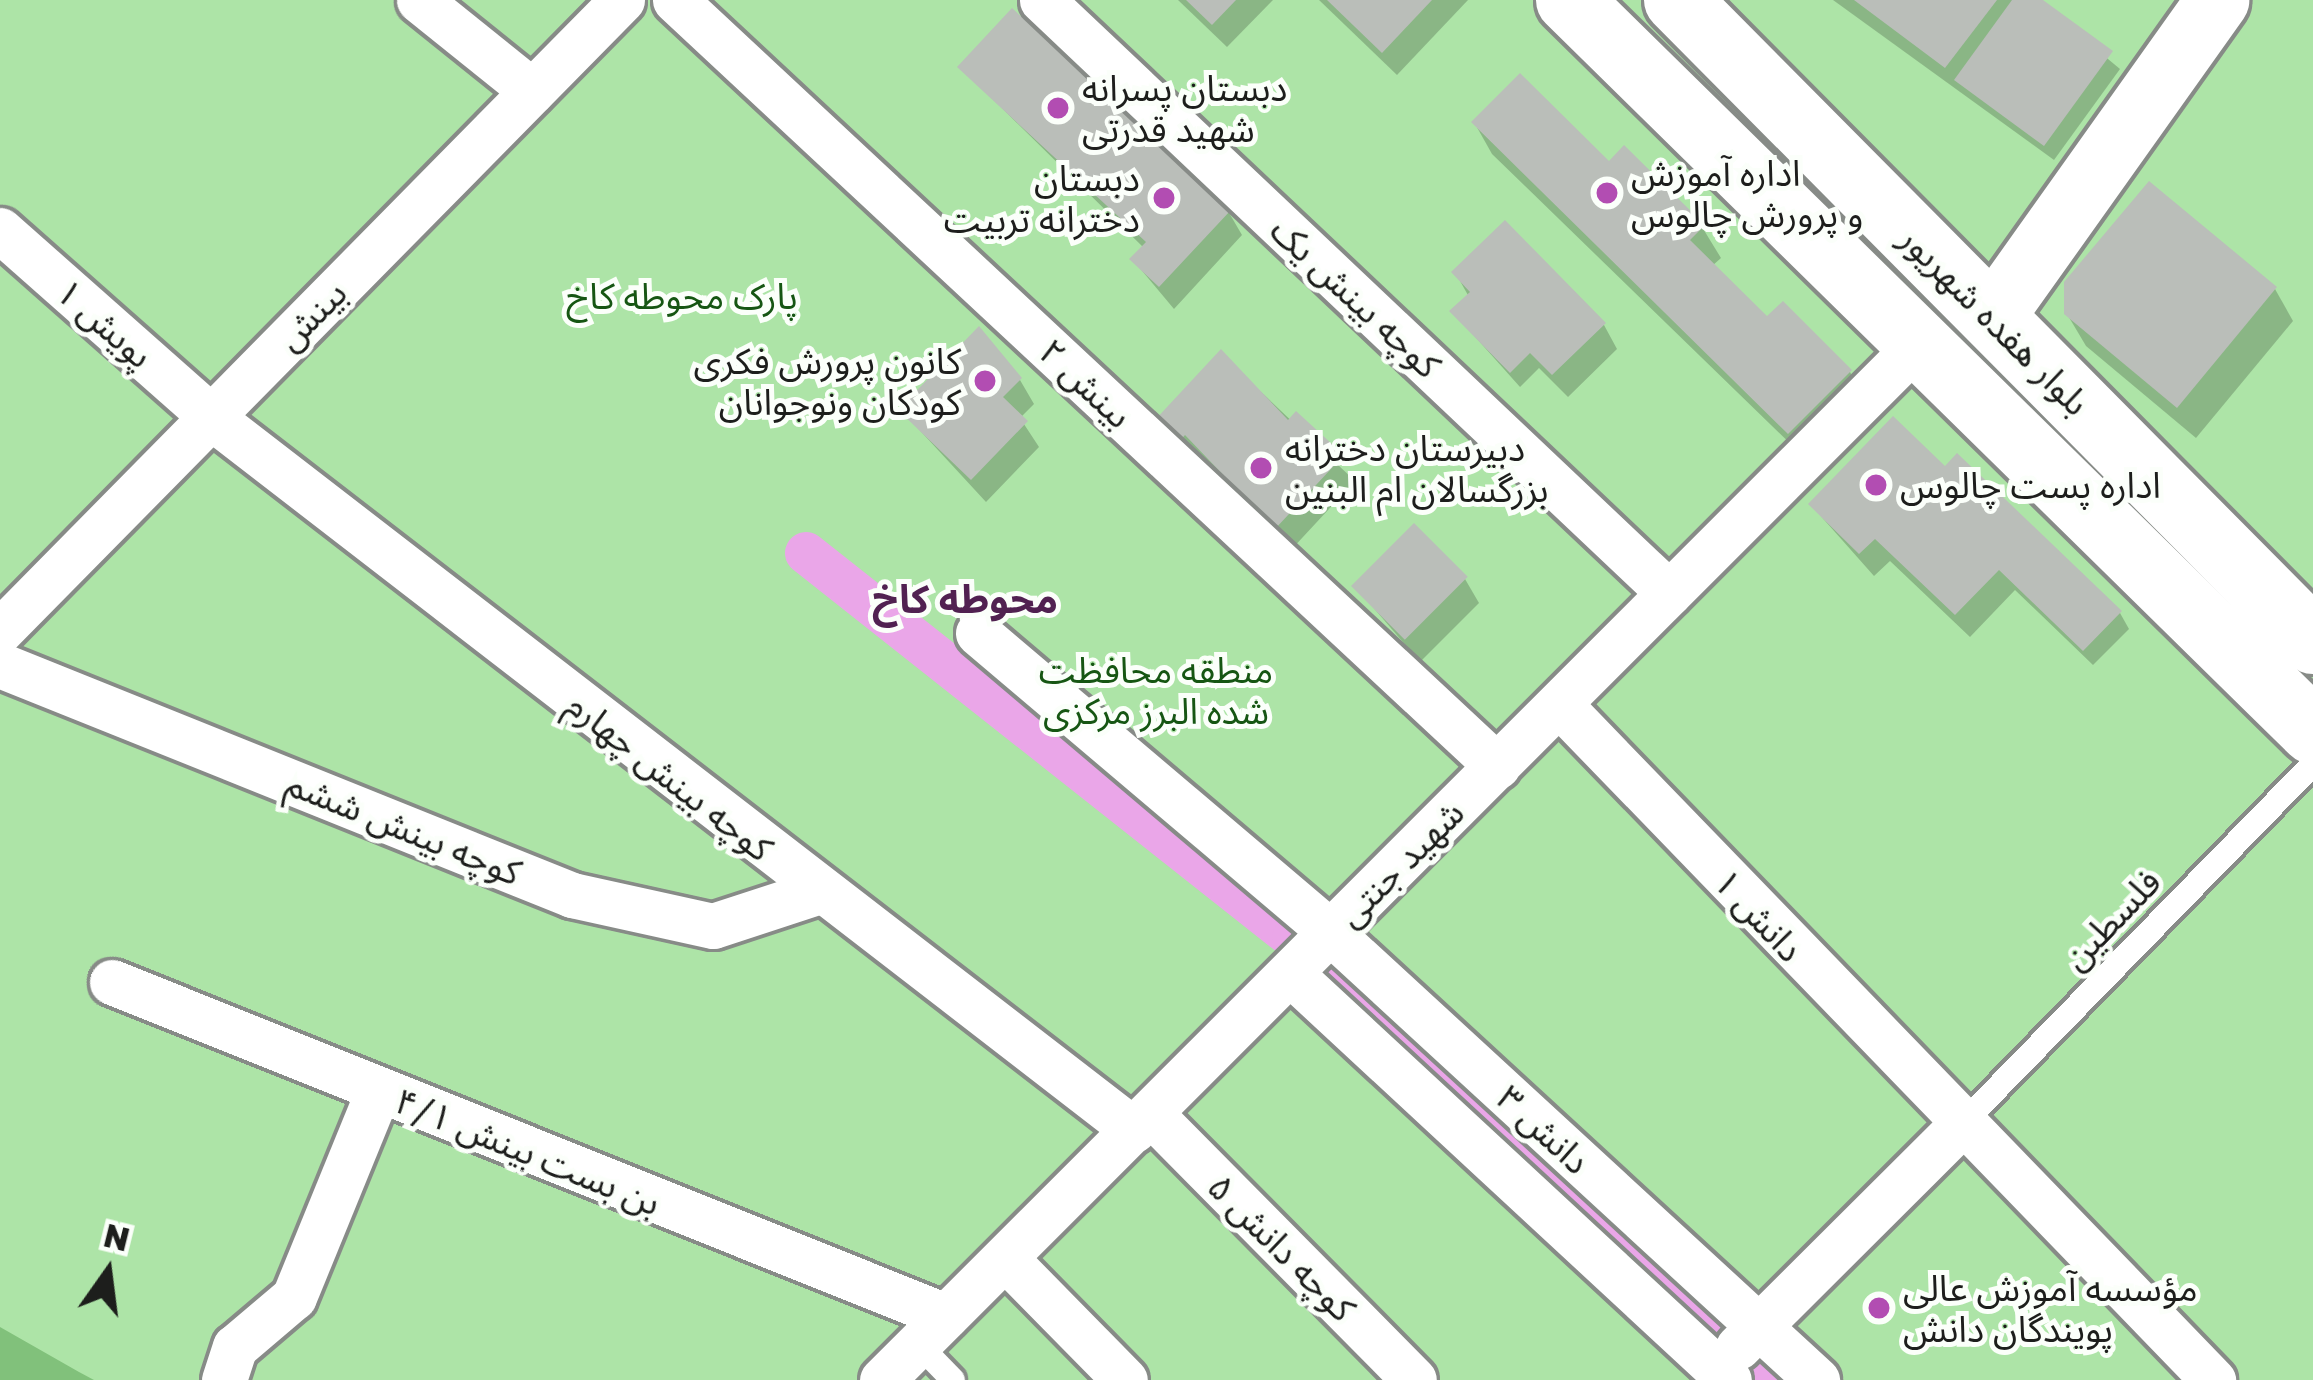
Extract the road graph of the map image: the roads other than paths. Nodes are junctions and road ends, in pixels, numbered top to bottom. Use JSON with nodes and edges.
{"nodes":[{"id":1,"x":419,"y":0,"type":"edge"},
{"id":2,"x":622,"y":0,"type":"edge"},
{"id":3,"x":675,"y":0,"type":"edge"},
{"id":4,"x":1042,"y":0,"type":"edge"},
{"id":5,"x":1569,"y":0,"type":"edge"},
{"id":6,"x":1677,"y":0,"type":"edge"},
{"id":7,"x":2217,"y":0,"type":"edge"},
{"id":8,"x":532,"y":91,"type":"junction"},
{"id":9,"x":0,"y":230,"type":"edge"},
{"id":10,"x":1992,"y":316,"type":"junction"},
{"id":11,"x":1917,"y":345,"type":"junction"},
{"id":12,"x":211,"y":417,"type":"junction"},
{"id":13,"x":2114,"y":441,"type":"junction"},
{"id":14,"x":2067,"y":492,"type":"junction"},
{"id":15,"x":1670,"y":593,"type":"junction"},
{"id":16,"x":0,"y":631,"type":"edge"},
{"id":17,"x":977,"y":633,"type":"dead end"},
{"id":18,"x":2313,"y":641,"type":"edge"},
{"id":19,"x":0,"y":665,"type":"edge"},
{"id":20,"x":1559,"y":704,"type":"junction"},
{"id":21,"x":2313,"y":731,"type":"edge"},
{"id":22,"x":2313,"y":764,"type":"edge"},
{"id":23,"x":1497,"y":766,"type":"junction"},
{"id":24,"x":817,"y":892,"type":"junction"},
{"id":25,"x":1310,"y":953,"type":"junction"},
{"id":26,"x":112,"y":982,"type":"dead end"},
{"id":27,"x":378,"y":1091,"type":"junction"},
{"id":28,"x":1142,"y":1122,"type":"junction"},
{"id":29,"x":1961,"y":1125,"type":"junction"},
{"id":30,"x":1005,"y":1258,"type":"junction"},
{"id":31,"x":1758,"y":1326,"type":"junction"},
{"id":32,"x":932,"y":1330,"type":"junction"},
{"id":33,"x":1717,"y":1376,"type":"edge"},
{"id":34,"x":224,"y":1380,"type":"edge"},
{"id":35,"x":882,"y":1380,"type":"edge"},
{"id":36,"x":953,"y":1380,"type":"edge"},
{"id":37,"x":1125,"y":1380,"type":"edge"},
{"id":38,"x":1414,"y":1380,"type":"edge"},
{"id":39,"x":1817,"y":1380,"type":"edge"},
{"id":40,"x":2213,"y":1380,"type":"edge"}],
"edges":[{"from":1,"to":8,"type":"street"},
{"from":2,"to":8,"type":"street","name":"بینش"},
{"from":3,"to":23,"type":"street","name":"بینش ۲"},
{"from":4,"to":15,"type":"street","name":"کوچه بینش یک"},
{"from":5,"to":11,"type":"main road","name":"بلوار هفده شهریور"},
{"from":6,"to":10,"type":"main road","name":"بلوار هفده شهریور"},
{"from":7,"to":10,"type":"main road"},
{"from":8,"to":12,"type":"street","name":"بینش"},
{"from":9,"to":12,"type":"street","name":"پویش ۱"},
{"from":10,"to":13,"type":"main road","name":"بلوار هفده شهریور"},
{"from":11,"to":14,"type":"main road","name":"بلوار هفده شهریور"},
{"from":11,"to":15,"type":"street","name":"شهید جنتی"},
{"from":12,"to":16,"type":"street","name":"بینش"},
{"from":12,"to":24,"type":"street","name":"کوچه بینش چهارم"},
{"from":13,"to":14,"type":"main road"},
{"from":13,"to":18,"type":"main road","name":"بلوار هفده شهریور"},
{"from":14,"to":21,"type":"main road","name":"بلوار هفده شهریور"},
{"from":15,"to":20,"type":"street","name":"شهید جنتی"},
{"from":17,"to":25,"type":"street"},
{"from":19,"to":24,"type":"street","name":"کوچه بینش ششم"},
{"from":20,"to":23,"type":"street","name":"شهید جنتی"},
{"from":20,"to":29,"type":"street","name":"دانش ۱"},
{"from":22,"to":29,"type":"lane","name":"فلسطین"},
{"from":23,"to":25,"type":"street","name":"شهید جنتی"},
{"from":24,"to":28,"type":"street","name":"کوچه بینش چهارم"},
{"from":25,"to":28,"type":"street","name":"شهید جنتی"},
{"from":25,"to":31,"type":"street","name":"دانش ۳"},
{"from":25,"to":33,"type":"street","name":"دانش ۳"},
{"from":26,"to":27,"type":"street","name":"بن بست بینش ۴/۱"},
{"from":27,"to":32,"type":"street","name":"بن بست بینش ۴/۱"},
{"from":27,"to":34,"type":"street"},
{"from":28,"to":30,"type":"street","name":"شهید جنتی"},
{"from":28,"to":38,"type":"street","name":"کوچه دانش ۵"},
{"from":29,"to":31,"type":"street"},
{"from":29,"to":40,"type":"street","name":"دانش ۱"},
{"from":30,"to":32,"type":"street","name":"شهید جنتی"},
{"from":30,"to":37,"type":"street"},
{"from":31,"to":33,"type":"street"},
{"from":31,"to":39,"type":"street","name":"دانش ۳"},
{"from":32,"to":35,"type":"street","name":"شهید جنتی"},
{"from":32,"to":36,"type":"lane"}]}
